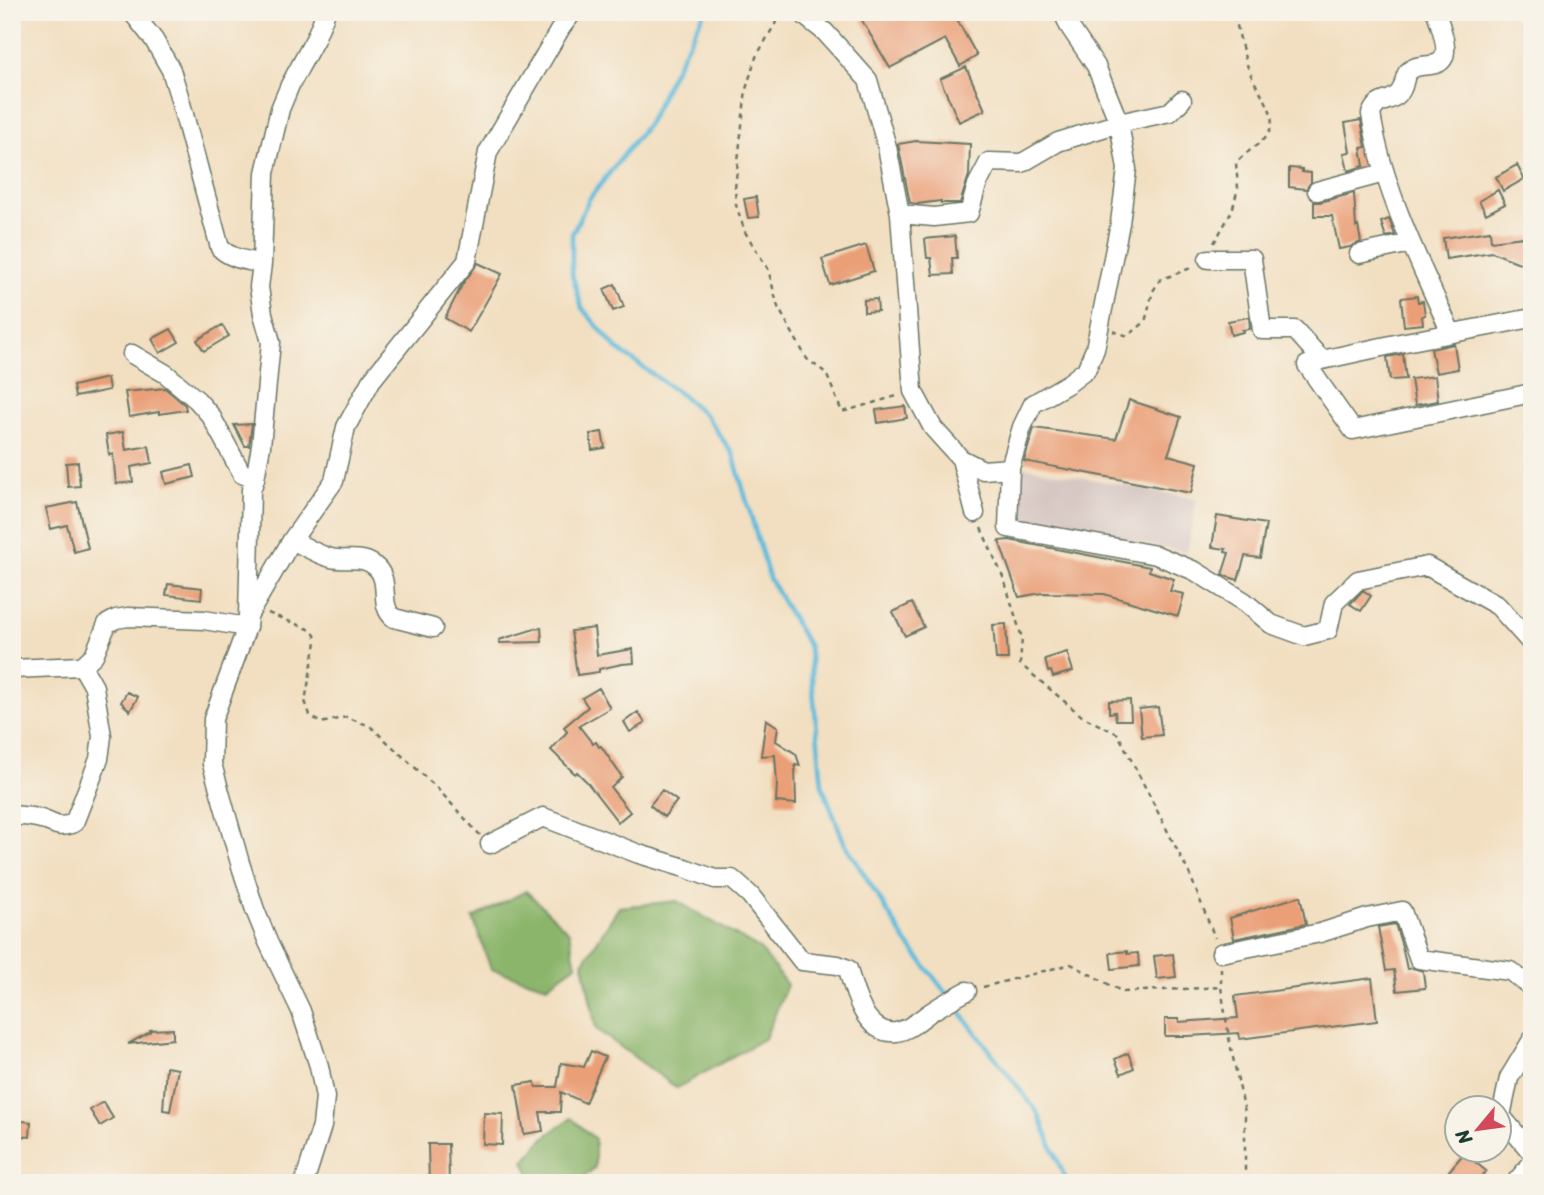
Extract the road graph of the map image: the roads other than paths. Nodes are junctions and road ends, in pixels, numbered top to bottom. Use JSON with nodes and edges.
{"nodes":[{"id":1,"x":132,"y":12,"type":"edge"},
{"id":2,"x":326,"y":12,"type":"edge"},
{"id":3,"x":573,"y":12,"type":"edge"},
{"id":4,"x":1063,"y":12,"type":"edge"},
{"id":5,"x":1436,"y":12,"type":"edge"},
{"id":6,"x":804,"y":14,"type":"edge"},
{"id":7,"x":1182,"y":100,"type":"dead end"},
{"id":8,"x":1119,"y":123,"type":"junction"},
{"id":9,"x":1384,"y":173,"type":"junction"},
{"id":10,"x":1317,"y":191,"type":"dead end"},
{"id":11,"x":900,"y":214,"type":"junction"},
{"id":12,"x":1411,"y":243,"type":"junction"},
{"id":13,"x":1359,"y":254,"type":"dead end"},
{"id":14,"x":1208,"y":259,"type":"road end"},
{"id":15,"x":262,"y":264,"type":"junction"},
{"id":16,"x":1532,"y":318,"type":"edge"},
{"id":17,"x":1451,"y":333,"type":"junction"},
{"id":18,"x":132,"y":354,"type":"dead end"},
{"id":19,"x":1322,"y":360,"type":"junction"},
{"id":20,"x":1532,"y":393,"type":"edge"},
{"id":21,"x":961,"y":459,"type":"junction"},
{"id":22,"x":1010,"y":468,"type":"junction"},
{"id":23,"x":255,"y":479,"type":"junction"},
{"id":24,"x":975,"y":513,"type":"road end"},
{"id":25,"x":292,"y":540,"type":"junction"},
{"id":26,"x":249,"y":617,"type":"junction"},
{"id":27,"x":433,"y":628,"type":"dead end"},
{"id":28,"x":1532,"y":644,"type":"edge"},
{"id":29,"x":82,"y":666,"type":"junction"},
{"id":30,"x":12,"y":669,"type":"edge"},
{"id":31,"x":12,"y":815,"type":"edge"},
{"id":32,"x":490,"y":844,"type":"road end"},
{"id":33,"x":1221,"y":953,"type":"road end"},
{"id":34,"x":967,"y":991,"type":"road end"},
{"id":35,"x":1532,"y":991,"type":"edge"},
{"id":36,"x":1532,"y":1040,"type":"edge"},
{"id":37,"x":1532,"y":1153,"type":"edge"},
{"id":38,"x":1532,"y":1163,"type":"edge"},
{"id":39,"x":304,"y":1183,"type":"edge"},
{"id":40,"x":1515,"y":1183,"type":"edge"}],
"edges":[{"from":1,"to":15,"type":"street"},
{"from":2,"to":15,"type":"street"},
{"from":3,"to":25,"type":"street"},
{"from":4,"to":8,"type":"street"},
{"from":5,"to":9,"type":"street"},
{"from":6,"to":11,"type":"street"},
{"from":7,"to":8,"type":"street"},
{"from":8,"to":11,"type":"street"},
{"from":8,"to":22,"type":"street"},
{"from":9,"to":10,"type":"street"},
{"from":9,"to":12,"type":"street"},
{"from":11,"to":21,"type":"street"},
{"from":12,"to":13,"type":"street"},
{"from":12,"to":17,"type":"street"},
{"from":14,"to":19,"type":"street"},
{"from":15,"to":23,"type":"street"},
{"from":16,"to":17,"type":"street"},
{"from":17,"to":19,"type":"street"},
{"from":18,"to":23,"type":"street"},
{"from":19,"to":20,"type":"street"},
{"from":21,"to":22,"type":"street"},
{"from":21,"to":24,"type":"street"},
{"from":22,"to":28,"type":"street"},
{"from":23,"to":26,"type":"street"},
{"from":25,"to":26,"type":"street"},
{"from":25,"to":27,"type":"street"},
{"from":26,"to":29,"type":"street"},
{"from":26,"to":39,"type":"street"},
{"from":29,"to":30,"type":"street"},
{"from":29,"to":31,"type":"street"},
{"from":32,"to":34,"type":"street"},
{"from":33,"to":35,"type":"street"},
{"from":36,"to":37,"type":"street"},
{"from":38,"to":40,"type":"street"}]}
